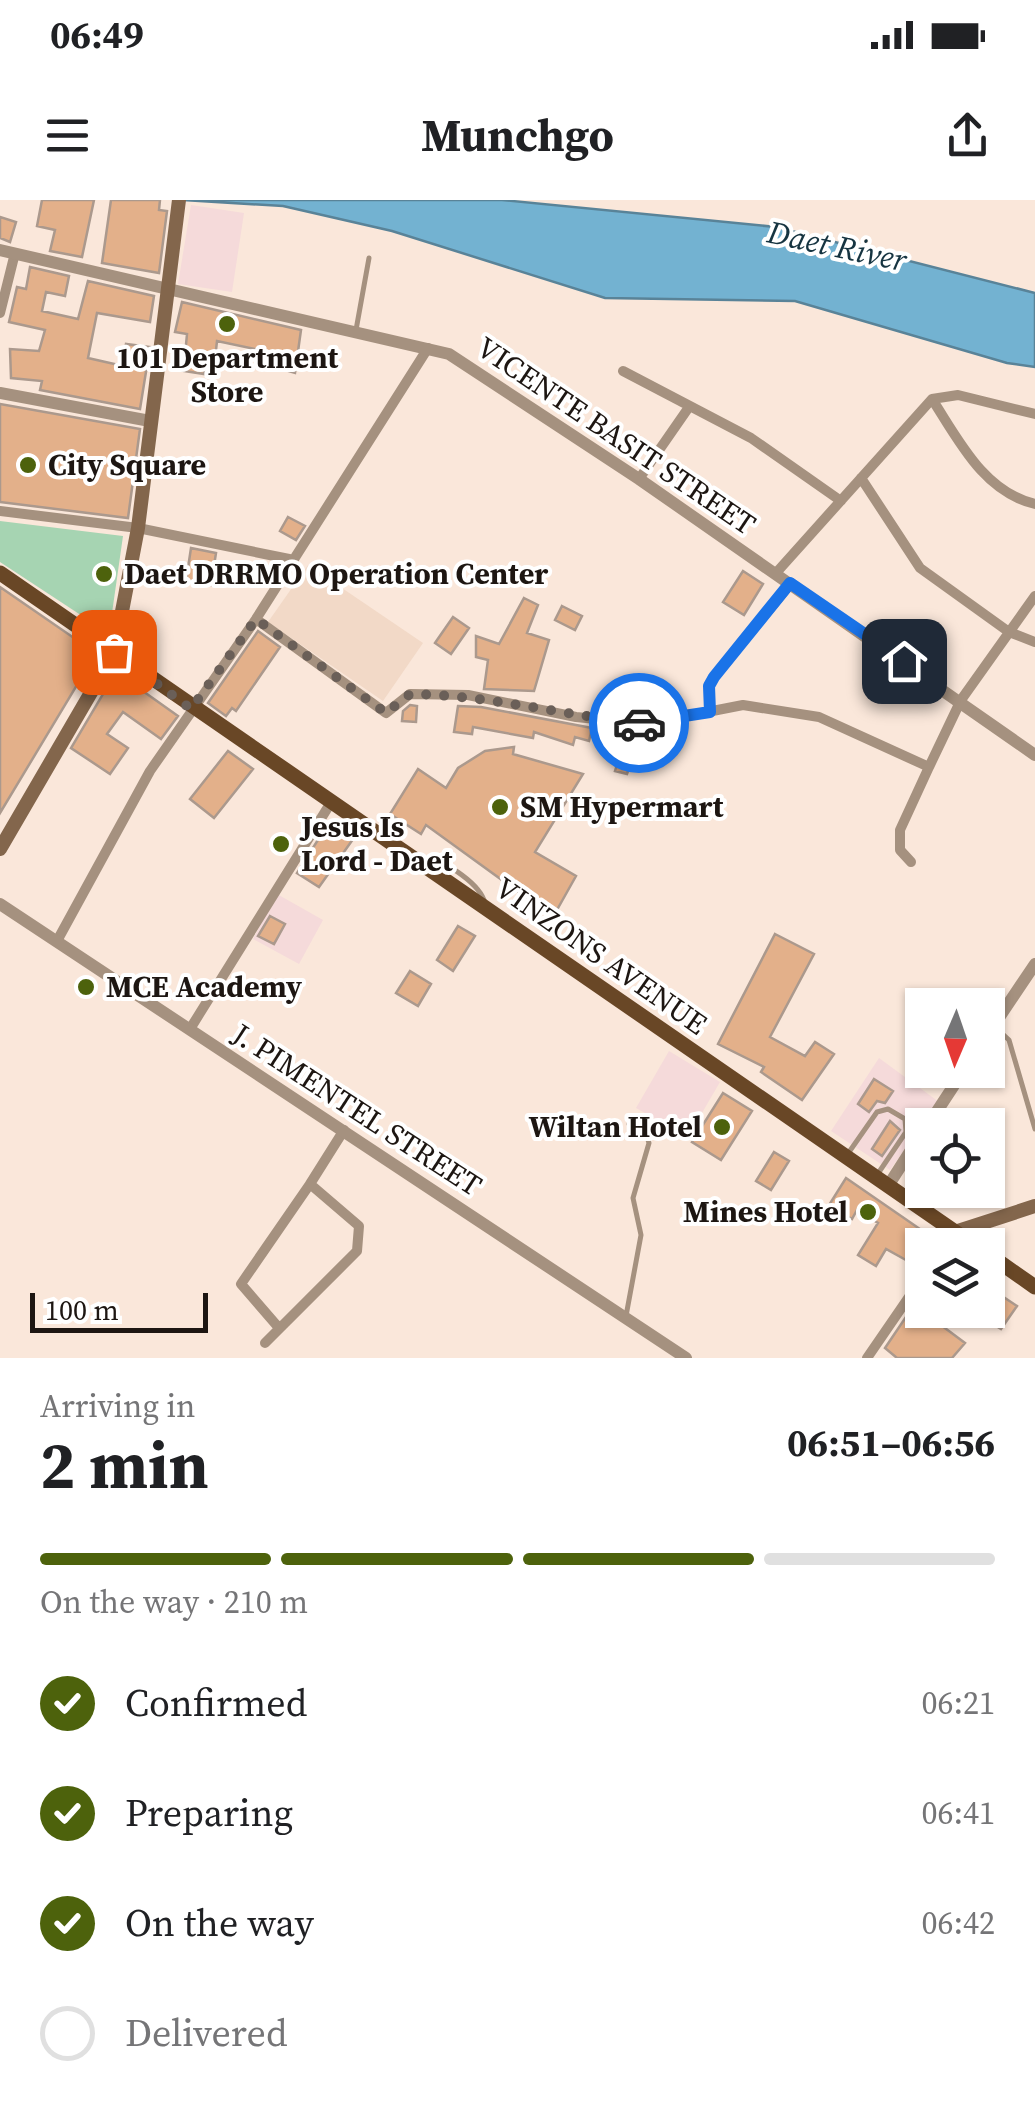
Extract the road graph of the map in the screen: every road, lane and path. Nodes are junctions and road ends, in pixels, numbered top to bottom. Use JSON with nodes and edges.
{"nodes":[{"id":1,"x":178,"y":207,"type":"edge"},
{"id":2,"x":7,"y":252,"type":"edge"},
{"id":3,"x":369,"y":258,"type":"dead end"},
{"id":4,"x":168,"y":288,"type":"junction"},
{"id":5,"x":0,"y":314,"type":"edge"},
{"id":6,"x":356,"y":330,"type":"junction"},
{"id":7,"x":428,"y":348,"type":"junction"},
{"id":8,"x":622,"y":371,"type":"dead end"},
{"id":9,"x":0,"y":393,"type":"edge"},
{"id":10,"x":932,"y":399,"type":"junction"},
{"id":11,"x":689,"y":408,"type":"junction"},
{"id":12,"x":1035,"y":414,"type":"edge"},
{"id":13,"x":150,"y":421,"type":"junction"},
{"id":14,"x":861,"y":478,"type":"junction"},
{"id":15,"x":639,"y":479,"type":"junction"},
{"id":16,"x":841,"y":501,"type":"junction"},
{"id":17,"x":1035,"y":504,"type":"edge"},
{"id":18,"x":0,"y":511,"type":"edge"},
{"id":19,"x":138,"y":528,"type":"junction"},
{"id":20,"x":294,"y":560,"type":"junction"},
{"id":21,"x":0,"y":573,"type":"edge"},
{"id":22,"x":776,"y":573,"type":"junction"},
{"id":23,"x":790,"y":583,"type":"junction"},
{"id":24,"x":1035,"y":596,"type":"edge"},
{"id":25,"x":256,"y":619,"type":"junction"},
{"id":26,"x":1009,"y":632,"type":"junction"},
{"id":27,"x":1035,"y":642,"type":"edge"},
{"id":28,"x":114,"y":652,"type":"junction"},
{"id":29,"x":961,"y":700,"type":"junction"},
{"id":30,"x":191,"y":709,"type":"junction"},
{"id":31,"x":710,"y":712,"type":"junction"},
{"id":32,"x":1035,"y":755,"type":"edge"},
{"id":33,"x":930,"y":767,"type":"junction"},
{"id":34,"x":330,"y":804,"type":"junction"},
{"id":35,"x":0,"y":849,"type":"edge"},
{"id":36,"x":911,"y":862,"type":"dead end"},
{"id":37,"x":0,"y":904,"type":"edge"},
{"id":38,"x":57,"y":941,"type":"junction"},
{"id":39,"x":1035,"y":964,"type":"edge"},
{"id":40,"x":1005,"y":1008,"type":"edge"},
{"id":41,"x":190,"y":1029,"type":"junction"},
{"id":42,"x":1005,"y":1038,"type":"edge"},
{"id":43,"x":629,"y":1124,"type":"dead end"},
{"id":44,"x":1035,"y":1128,"type":"edge"},
{"id":45,"x":344,"y":1130,"type":"junction"},
{"id":46,"x":905,"y":1154,"type":"edge"},
{"id":47,"x":846,"y":1157,"type":"junction"},
{"id":48,"x":882,"y":1182,"type":"junction"},
{"id":49,"x":310,"y":1184,"type":"junction"},
{"id":50,"x":1035,"y":1206,"type":"edge"},
{"id":51,"x":938,"y":1228,"type":"edge"},
{"id":52,"x":977,"y":1228,"type":"edge"},
{"id":53,"x":1005,"y":1266,"type":"edge"},
{"id":54,"x":1035,"y":1287,"type":"edge"},
{"id":55,"x":905,"y":1303,"type":"edge"},
{"id":56,"x":626,"y":1318,"type":"junction"},
{"id":57,"x":279,"y":1328,"type":"junction"},
{"id":58,"x":265,"y":1343,"type":"dead end"},
{"id":59,"x":686,"y":1358,"type":"edge"},
{"id":60,"x":867,"y":1358,"type":"edge"}],
"edges":[{"from":1,"to":4,"type":"main road"},
{"from":2,"to":4,"type":"street","name":"VICENTE BASIT STREET"},
{"from":2,"to":5,"type":"street"},
{"from":3,"to":6,"type":"lane"},
{"from":4,"to":6,"type":"street","name":"VICENTE BASIT STREET"},
{"from":4,"to":13,"type":"main road"},
{"from":6,"to":7,"type":"street","name":"VICENTE BASIT STREET"},
{"from":7,"to":15,"type":"street","name":"VICENTE BASIT STREET"},
{"from":7,"to":20,"type":"street"},
{"from":8,"to":11,"type":"street"},
{"from":9,"to":13,"type":"street"},
{"from":10,"to":12,"type":"street"},
{"from":10,"to":14,"type":"street"},
{"from":10,"to":17,"type":"street"},
{"from":11,"to":15,"type":"street"},
{"from":11,"to":16,"type":"street"},
{"from":13,"to":19,"type":"main road"},
{"from":14,"to":16,"type":"street"},
{"from":14,"to":26,"type":"street"},
{"from":15,"to":22,"type":"street","name":"VICENTE BASIT STREET"},
{"from":16,"to":22,"type":"street"},
{"from":18,"to":19,"type":"street"},
{"from":19,"to":20,"type":"street"},
{"from":19,"to":28,"type":"main road"},
{"from":20,"to":25,"type":"street"},
{"from":21,"to":28,"type":"main road","name":"VINZONS AVENUE"},
{"from":22,"to":23,"type":"street","name":"VICENTE BASIT STREET"},
{"from":23,"to":29,"type":"street","name":"VICENTE BASIT STREET"},
{"from":23,"to":31,"type":"street"},
{"from":24,"to":26,"type":"street"},
{"from":25,"to":30,"type":"street"},
{"from":25,"to":31,"type":"street"},
{"from":26,"to":27,"type":"street"},
{"from":26,"to":29,"type":"street"},
{"from":28,"to":30,"type":"main road","name":"VINZONS AVENUE"},
{"from":28,"to":35,"type":"main road"},
{"from":29,"to":32,"type":"street","name":"VICENTE BASIT STREET"},
{"from":29,"to":33,"type":"street"},
{"from":30,"to":34,"type":"main road","name":"VINZONS AVENUE"},
{"from":30,"to":38,"type":"street"},
{"from":31,"to":33,"type":"street"},
{"from":33,"to":36,"type":"street"},
{"from":34,"to":41,"type":"street"},
{"from":34,"to":47,"type":"main road","name":"VINZONS AVENUE"},
{"from":37,"to":38,"type":"street","name":"J. PIMENTEL STREET"},
{"from":38,"to":41,"type":"street","name":"J. PIMENTEL STREET"},
{"from":39,"to":40,"type":"street"},
{"from":41,"to":45,"type":"street","name":"J. PIMENTEL STREET"},
{"from":42,"to":44,"type":"lane"},
{"from":43,"to":56,"type":"lane"},
{"from":45,"to":49,"type":"street"},
{"from":45,"to":56,"type":"street","name":"J. PIMENTEL STREET"},
{"from":46,"to":48,"type":"street"},
{"from":47,"to":48,"type":"main road","name":"VINZONS AVENUE"},
{"from":47,"to":48,"type":"lane"},
{"from":48,"to":51,"type":"main road","name":"VINZONS AVENUE"},
{"from":49,"to":57,"type":"street"},
{"from":49,"to":57,"type":"street"},
{"from":50,"to":52,"type":"main road"},
{"from":53,"to":54,"type":"main road"},
{"from":55,"to":60,"type":"street"},
{"from":56,"to":59,"type":"street","name":"J. PIMENTEL STREET"},
{"from":57,"to":58,"type":"street"}]}
